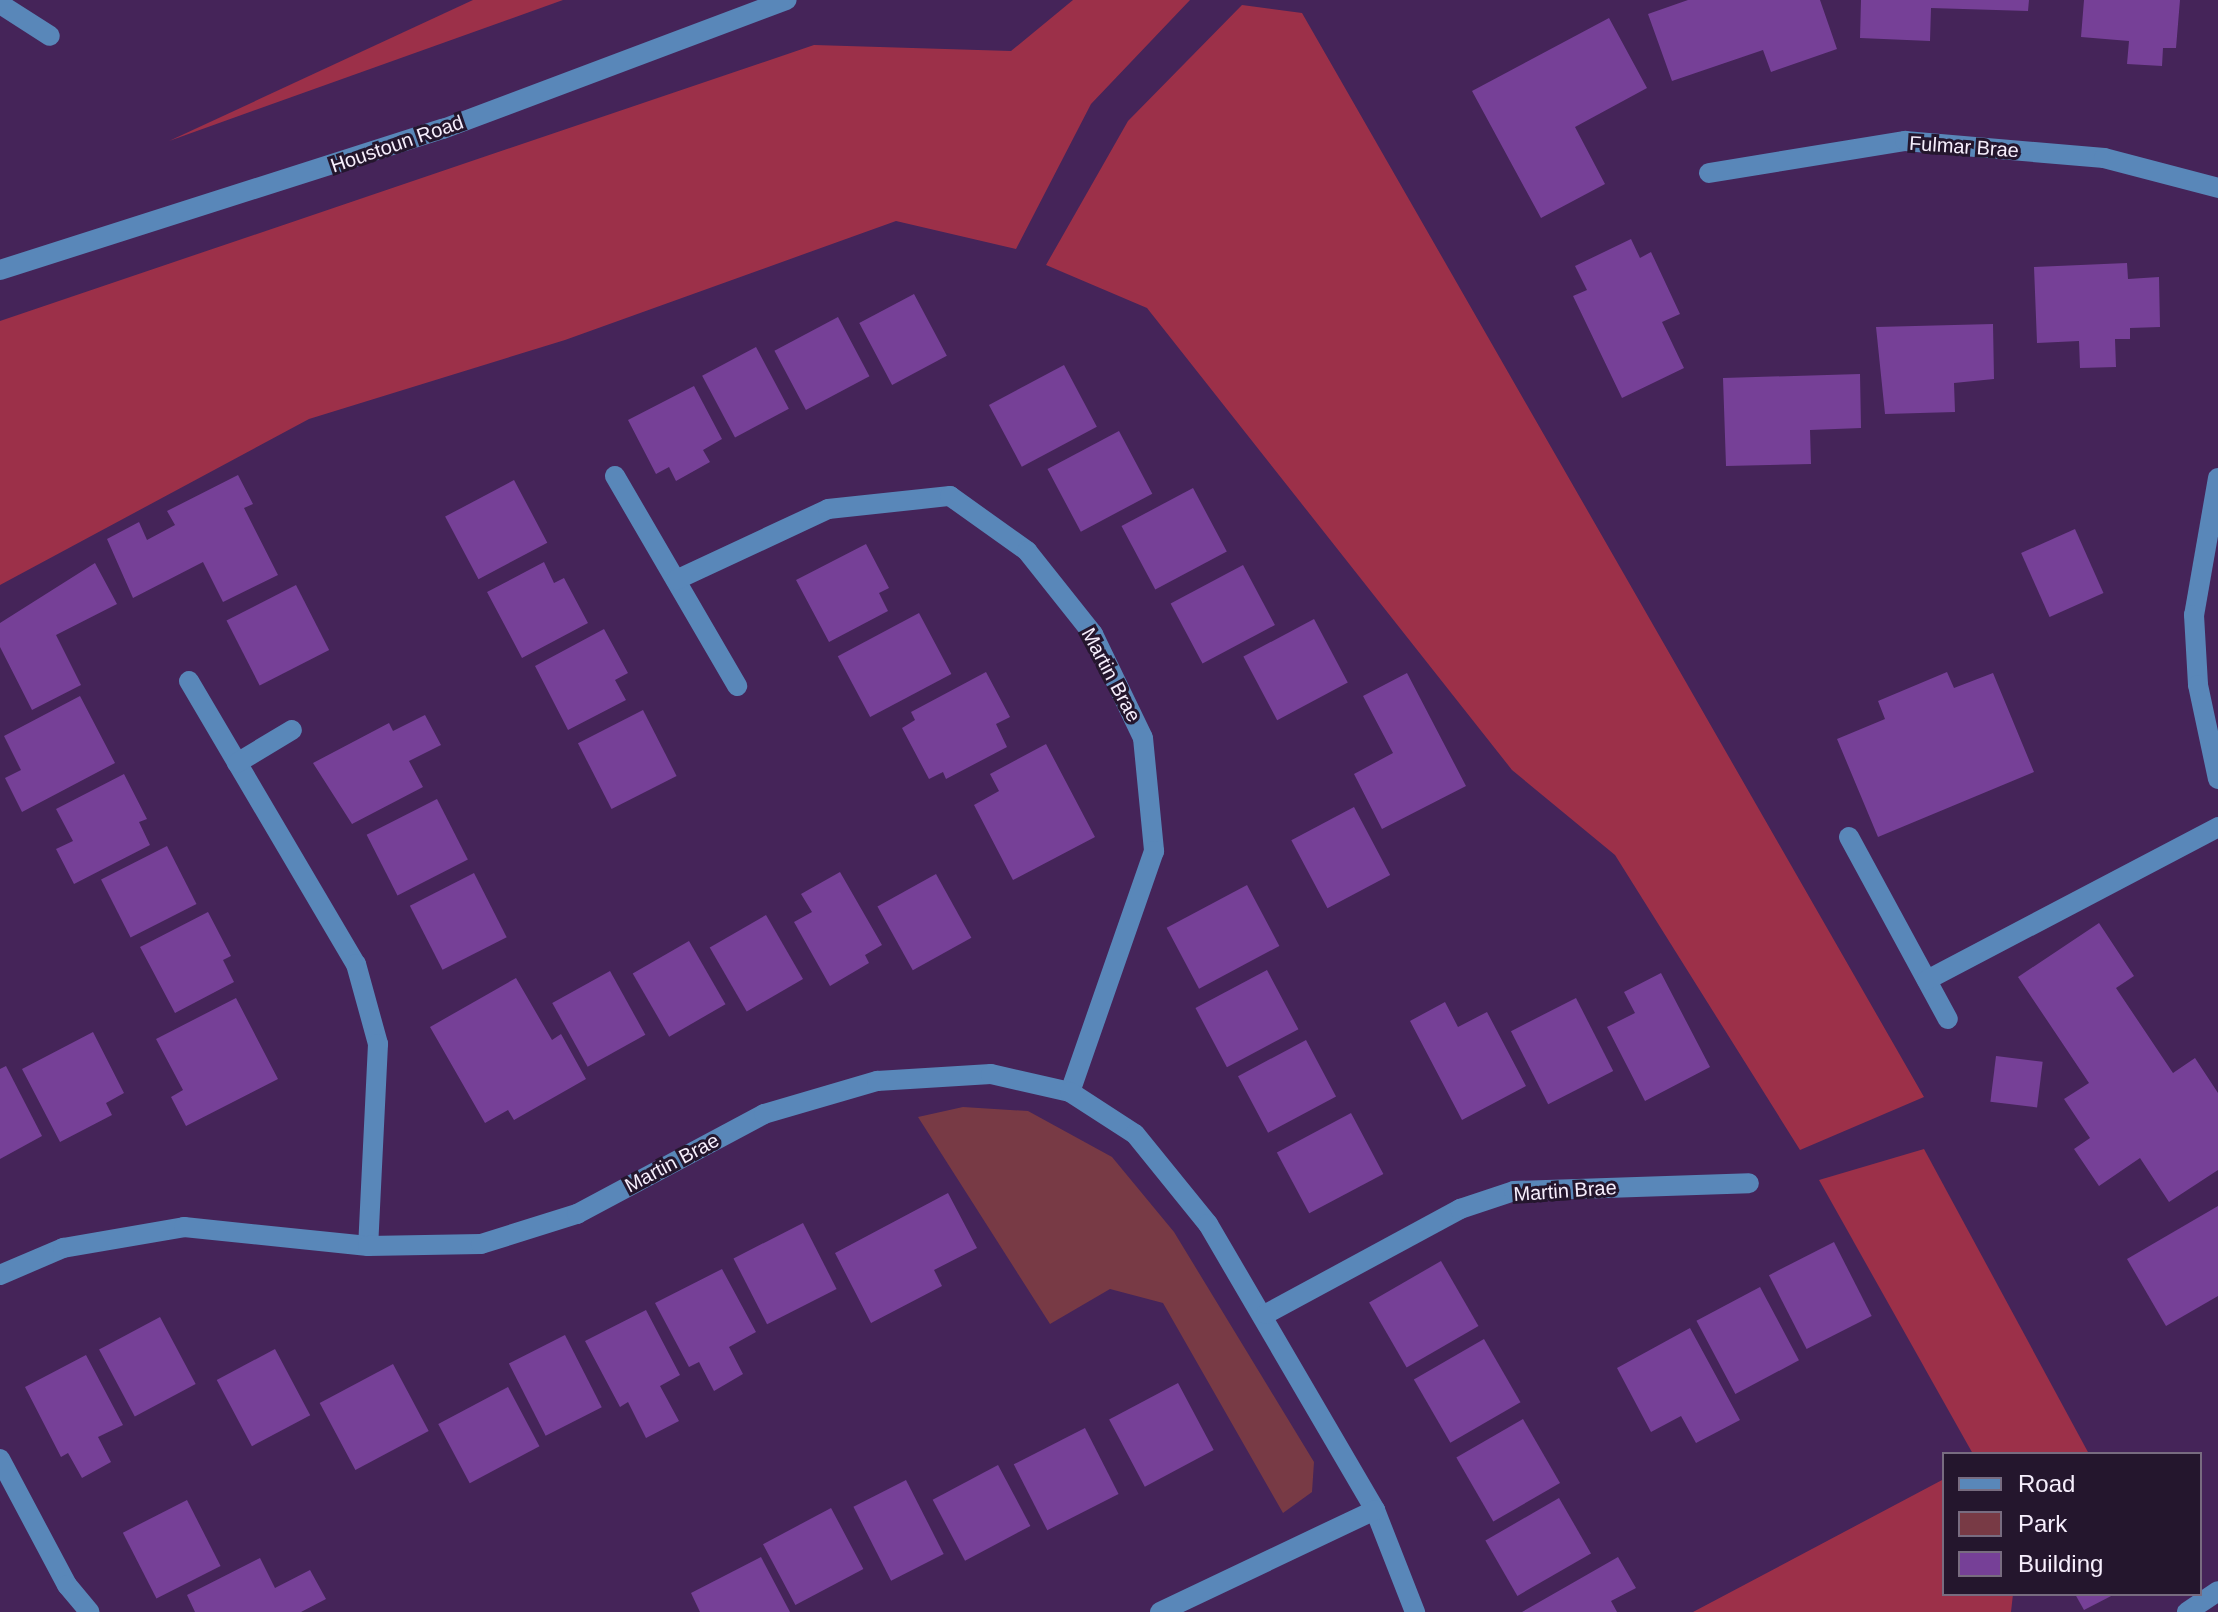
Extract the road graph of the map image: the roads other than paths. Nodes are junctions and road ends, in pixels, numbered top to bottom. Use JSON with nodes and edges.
{"nodes":[{"id":1,"x":787,"y":0,"type":"edge"},
{"id":2,"x":0,"y":4,"type":"edge"},
{"id":3,"x":50,"y":36,"type":"dead end"},
{"id":4,"x":1709,"y":173,"type":"dead end"},
{"id":5,"x":2218,"y":188,"type":"edge"},
{"id":6,"x":0,"y":270,"type":"edge"},
{"id":7,"x":615,"y":476,"type":"dead end"},
{"id":8,"x":2218,"y":478,"type":"edge"},
{"id":9,"x":676,"y":580,"type":"junction"},
{"id":10,"x":189,"y":681,"type":"dead end"},
{"id":11,"x":737,"y":686,"type":"dead end"},
{"id":12,"x":292,"y":730,"type":"dead end"},
{"id":13,"x":237,"y":763,"type":"junction"},
{"id":14,"x":2218,"y":779,"type":"edge"},
{"id":15,"x":2218,"y":827,"type":"edge"},
{"id":16,"x":1849,"y":837,"type":"dead end"},
{"id":17,"x":1927,"y":980,"type":"junction"},
{"id":18,"x":1948,"y":1019,"type":"dead end"},
{"id":19,"x":1070,"y":1092,"type":"junction"},
{"id":20,"x":1749,"y":1183,"type":"dead end"},
{"id":21,"x":368,"y":1246,"type":"junction"},
{"id":22,"x":0,"y":1275,"type":"edge"},
{"id":23,"x":1266,"y":1314,"type":"junction"},
{"id":24,"x":0,"y":1459,"type":"edge"},
{"id":25,"x":1375,"y":1510,"type":"junction"},
{"id":26,"x":2218,"y":1591,"type":"edge"},
{"id":27,"x":90,"y":1612,"type":"edge"},
{"id":28,"x":1160,"y":1612,"type":"edge"},
{"id":29,"x":1415,"y":1612,"type":"edge"},
{"id":30,"x":2187,"y":1612,"type":"edge"}],
"edges":[{"from":1,"to":6,"type":"street","name":"Houstoun Road"},
{"from":2,"to":3,"type":"street"},
{"from":4,"to":5,"type":"street","name":"Fulmar Brae"},
{"from":7,"to":9,"type":"street"},
{"from":8,"to":14,"type":"street"},
{"from":9,"to":11,"type":"street"},
{"from":9,"to":19,"type":"street","name":"Martin Brae"},
{"from":10,"to":13,"type":"street"},
{"from":12,"to":13,"type":"street"},
{"from":13,"to":21,"type":"street"},
{"from":15,"to":17,"type":"street"},
{"from":16,"to":17,"type":"street"},
{"from":17,"to":18,"type":"street"},
{"from":19,"to":21,"type":"street","name":"Martin Brae"},
{"from":19,"to":23,"type":"street","name":"Martin Brae"},
{"from":20,"to":23,"type":"street","name":"Martin Brae"},
{"from":21,"to":22,"type":"street","name":"Martin Brae"},
{"from":23,"to":25,"type":"street","name":"Martin Brae"},
{"from":24,"to":27,"type":"street"},
{"from":25,"to":28,"type":"street"},
{"from":25,"to":29,"type":"street","name":"Martin Brae"},
{"from":26,"to":30,"type":"street"}]}
